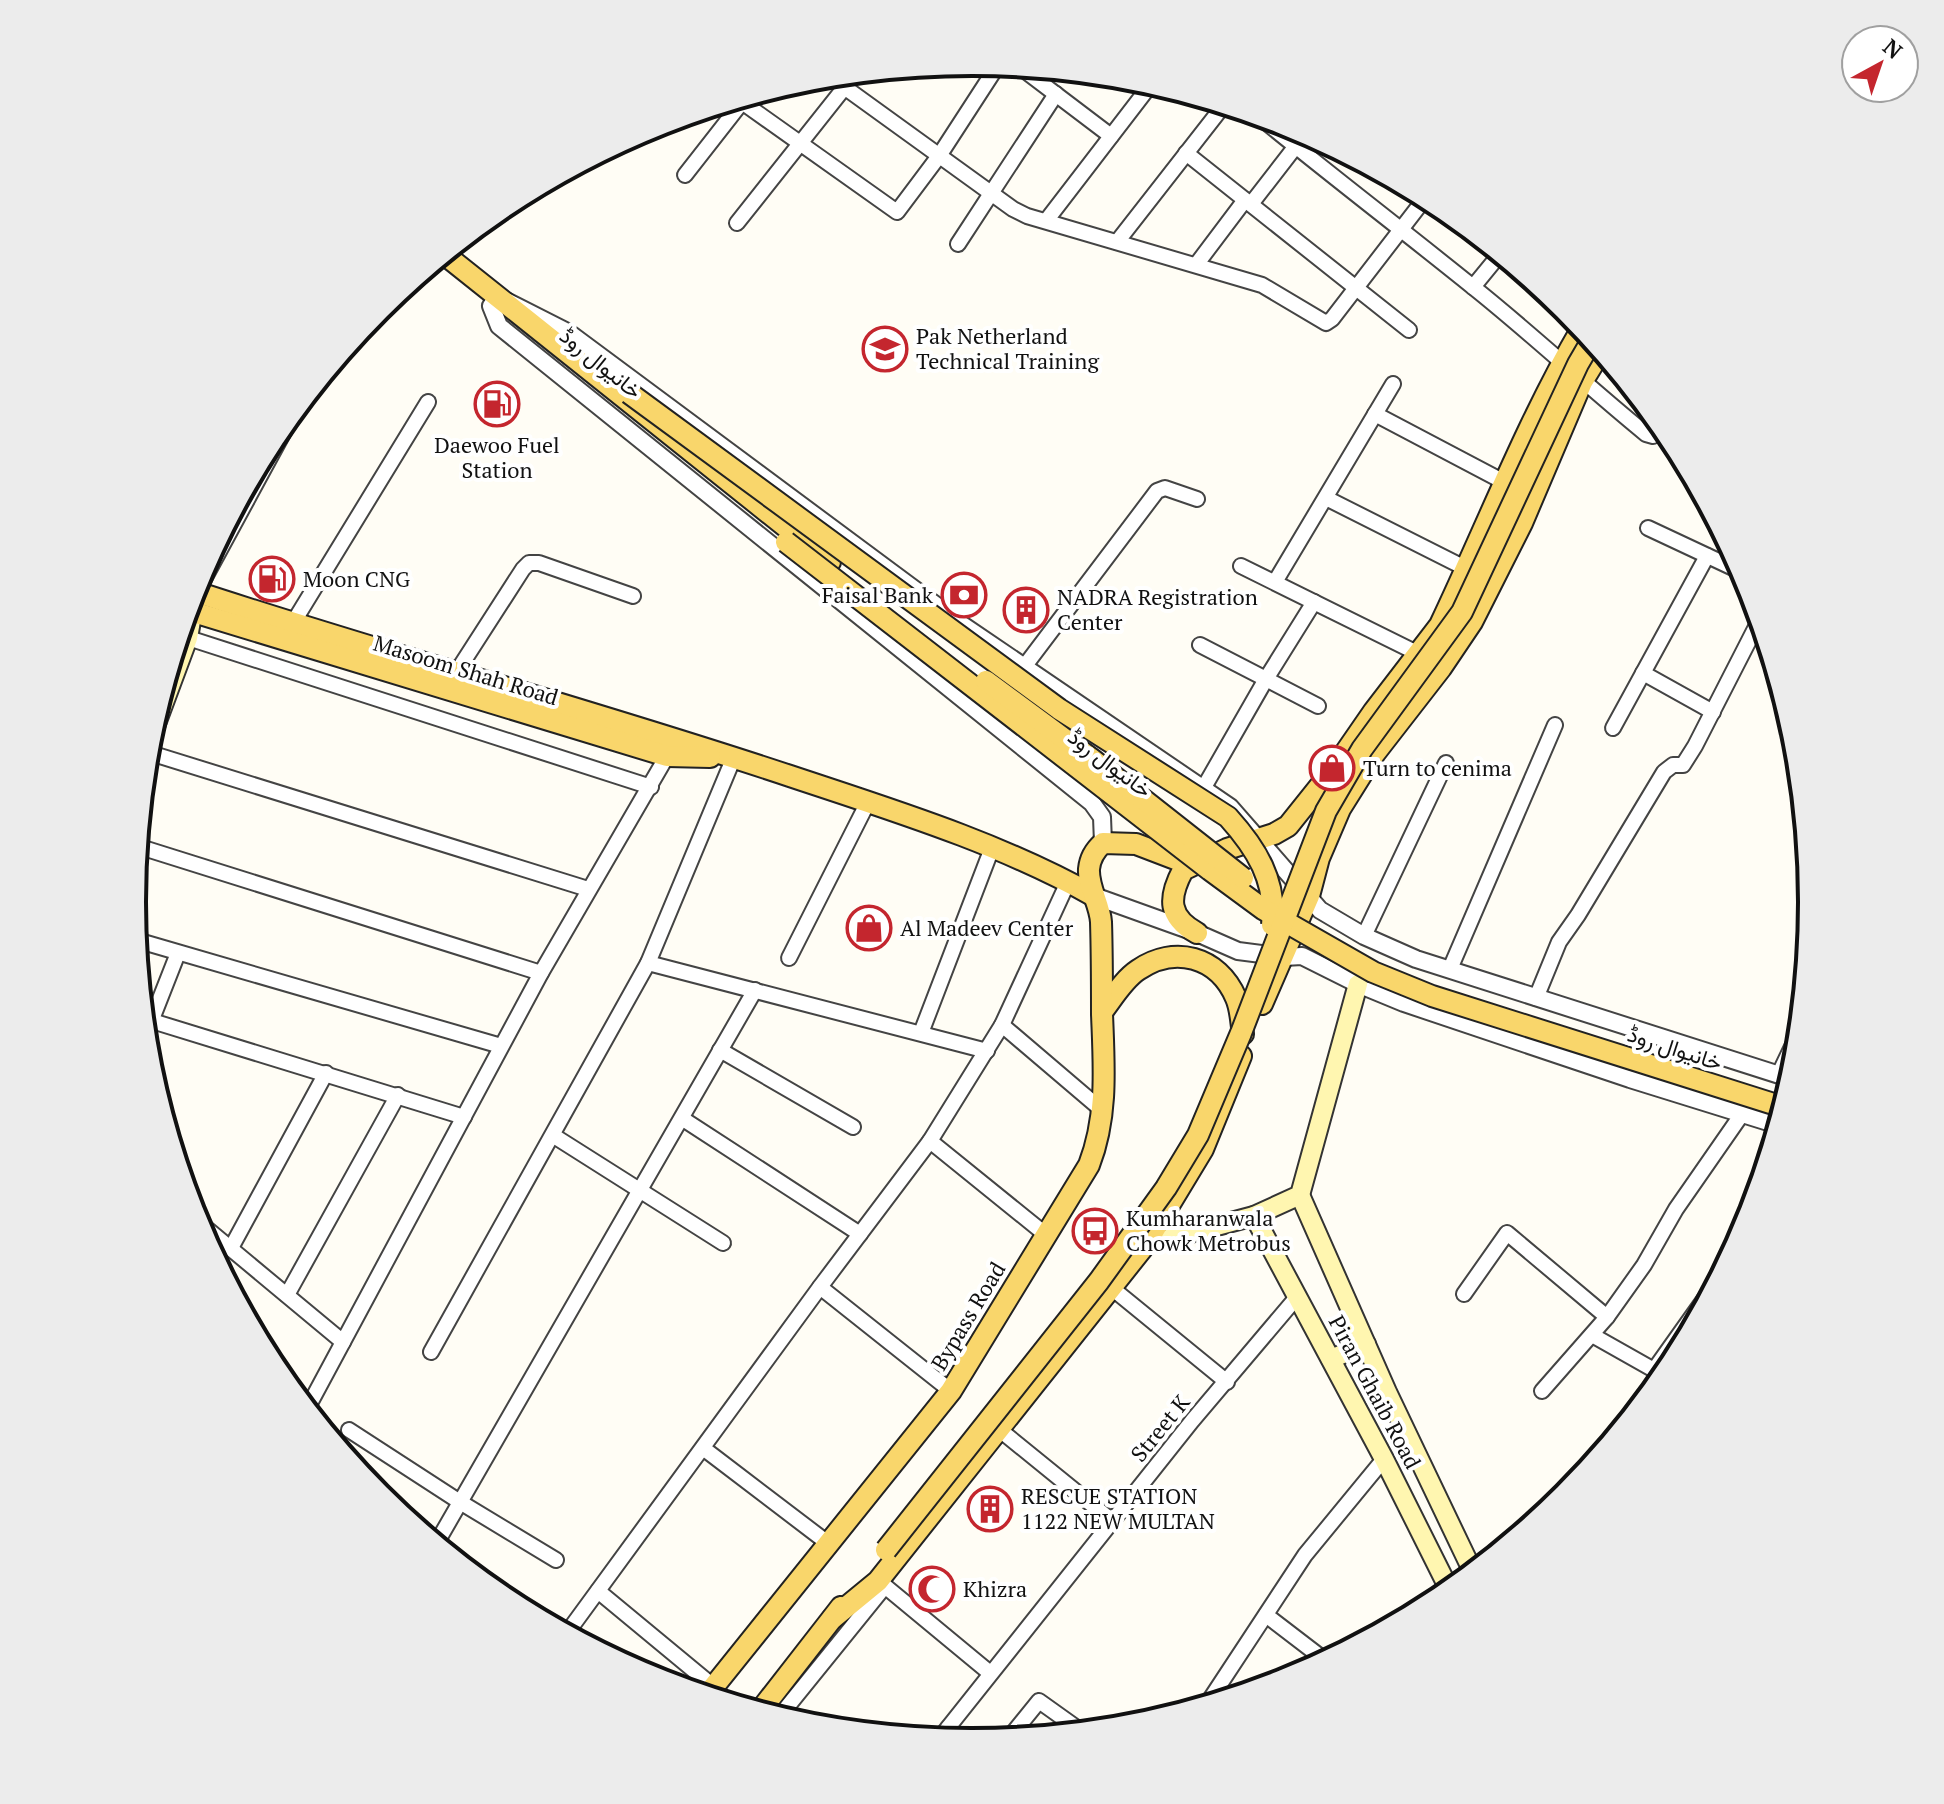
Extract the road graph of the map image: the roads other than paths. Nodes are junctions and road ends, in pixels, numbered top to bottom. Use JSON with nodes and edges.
{"nodes":[{"id":1,"x":990,"y":77,"type":"edge"},
{"id":2,"x":1036,"y":79,"type":"edge"},
{"id":3,"x":845,"y":88,"type":"joint"},
{"id":4,"x":1056,"y":94,"type":"junction"},
{"id":5,"x":1143,"y":94,"type":"edge"},
{"id":6,"x":752,"y":106,"type":"edge"},
{"id":7,"x":735,"y":111,"type":"edge"},
{"id":8,"x":1217,"y":114,"type":"edge"},
{"id":9,"x":1111,"y":136,"type":"junction"},
{"id":10,"x":1285,"y":138,"type":"edge"},
{"id":11,"x":801,"y":143,"type":"junction"},
{"id":12,"x":1297,"y":143,"type":"edge"},
{"id":13,"x":1295,"y":146,"type":"junction"},
{"id":14,"x":1186,"y":153,"type":"junction"},
{"id":15,"x":939,"y":156,"type":"junction"},
{"id":16,"x":685,"y":175,"type":"dead end"},
{"id":17,"x":991,"y":193,"type":"junction"},
{"id":18,"x":1248,"y":202,"type":"junction"},
{"id":19,"x":1418,"y":207,"type":"edge"},
{"id":20,"x":1046,"y":221,"type":"junction"},
{"id":21,"x":737,"y":223,"type":"dead end"},
{"id":22,"x":1400,"y":230,"type":"junction"},
{"id":23,"x":1117,"y":242,"type":"junction"},
{"id":24,"x":958,"y":244,"type":"dead end"},
{"id":25,"x":451,"y":261,"type":"edge"},
{"id":26,"x":1493,"y":262,"type":"edge"},
{"id":27,"x":1196,"y":265,"type":"junction"},
{"id":28,"x":442,"y":269,"type":"edge"},
{"id":29,"x":1473,"y":287,"type":"junction"},
{"id":30,"x":1356,"y":288,"type":"junction"},
{"id":31,"x":494,"y":302,"type":"junction"},
{"id":32,"x":1409,"y":330,"type":"dead end"},
{"id":33,"x":548,"y":337,"type":"junction"},
{"id":34,"x":1576,"y":339,"type":"edge"},
{"id":35,"x":1586,"y":350,"type":"edge"},
{"id":36,"x":1595,"y":360,"type":"edge"},
{"id":37,"x":1562,"y":362,"type":"junction"},
{"id":38,"x":1582,"y":382,"type":"junction"},
{"id":39,"x":1393,"y":384,"type":"dead end"},
{"id":40,"x":428,"y":402,"type":"dead end"},
{"id":41,"x":1375,"y":414,"type":"junction"},
{"id":42,"x":1654,"y":436,"type":"edge"},
{"id":43,"x":1506,"y":483,"type":"junction"},
{"id":44,"x":1326,"y":498,"type":"junction"},
{"id":45,"x":1197,"y":499,"type":"dead end"},
{"id":46,"x":1648,"y":528,"type":"dead end"},
{"id":47,"x":1707,"y":556,"type":"junction"},
{"id":48,"x":1725,"y":564,"type":"edge"},
{"id":49,"x":1241,"y":566,"type":"dead end"},
{"id":50,"x":1467,"y":569,"type":"junction"},
{"id":51,"x":1275,"y":582,"type":"junction"},
{"id":52,"x":633,"y":596,"type":"dead end"},
{"id":53,"x":1314,"y":602,"type":"junction"},
{"id":54,"x":202,"y":603,"type":"edge"},
{"id":55,"x":202,"y":604,"type":"edge"},
{"id":56,"x":293,"y":623,"type":"junction"},
{"id":57,"x":1753,"y":633,"type":"edge"},
{"id":58,"x":189,"y":638,"type":"edge"},
{"id":59,"x":1200,"y":645,"type":"dead end"},
{"id":60,"x":1419,"y":654,"type":"junction"},
{"id":61,"x":1024,"y":667,"type":"junction"},
{"id":62,"x":456,"y":673,"type":"junction"},
{"id":63,"x":1643,"y":673,"type":"junction"},
{"id":64,"x":1266,"y":679,"type":"junction"},
{"id":65,"x":1318,"y":706,"type":"dead end"},
{"id":66,"x":1713,"y":712,"type":"junction"},
{"id":67,"x":1555,"y":725,"type":"dead end"},
{"id":68,"x":1613,"y":728,"type":"dead end"},
{"id":69,"x":160,"y":754,"type":"edge"},
{"id":70,"x":667,"y":756,"type":"junction"},
{"id":71,"x":734,"y":757,"type":"junction"},
{"id":72,"x":1446,"y":763,"type":"dead end"},
{"id":73,"x":651,"y":787,"type":"junction"},
{"id":74,"x":1203,"y":789,"type":"junction"},
{"id":75,"x":868,"y":802,"type":"junction"},
{"id":76,"x":1259,"y":839,"type":"junction"},
{"id":77,"x":1103,"y":843,"type":"junction"},
{"id":78,"x":992,"y":848,"type":"junction"},
{"id":79,"x":148,"y":849,"type":"edge"},
{"id":80,"x":1191,"y":865,"type":"junction"},
{"id":81,"x":1068,"y":882,"type":"junction"},
{"id":82,"x":588,"y":889,"type":"junction"},
{"id":83,"x":1094,"y":896,"type":"junction"},
{"id":84,"x":1309,"y":896,"type":"junction"},
{"id":85,"x":1197,"y":933,"type":"junction"},
{"id":86,"x":1364,"y":936,"type":"junction"},
{"id":87,"x":148,"y":944,"type":"edge"},
{"id":88,"x":178,"y":953,"type":"junction"},
{"id":89,"x":1284,"y":957,"type":"junction"},
{"id":90,"x":1412,"y":957,"type":"junction"},
{"id":91,"x":789,"y":958,"type":"dead end"},
{"id":92,"x":648,"y":963,"type":"junction"},
{"id":93,"x":1450,"y":969,"type":"junction"},
{"id":94,"x":541,"y":973,"type":"junction"},
{"id":95,"x":1265,"y":973,"type":"junction"},
{"id":96,"x":1358,"y":984,"type":"junction"},
{"id":97,"x":755,"y":990,"type":"junction"},
{"id":98,"x":1392,"y":998,"type":"junction"},
{"id":99,"x":1536,"y":998,"type":"junction"},
{"id":100,"x":1102,"y":1012,"type":"junction"},
{"id":101,"x":154,"y":1016,"type":"edge"},
{"id":102,"x":155,"y":1022,"type":"edge"},
{"id":103,"x":1002,"y":1025,"type":"junction"},
{"id":104,"x":921,"y":1033,"type":"junction"},
{"id":105,"x":501,"y":1046,"type":"junction"},
{"id":106,"x":1245,"y":1047,"type":"junction"},
{"id":107,"x":720,"y":1050,"type":"junction"},
{"id":108,"x":987,"y":1051,"type":"junction"},
{"id":109,"x":326,"y":1073,"type":"junction"},
{"id":110,"x":1779,"y":1074,"type":"edge"},
{"id":111,"x":1776,"y":1091,"type":"edge"},
{"id":112,"x":398,"y":1095,"type":"junction"},
{"id":113,"x":1773,"y":1104,"type":"edge"},
{"id":114,"x":1103,"y":1111,"type":"junction"},
{"id":115,"x":1742,"y":1114,"type":"junction"},
{"id":116,"x":464,"y":1117,"type":"junction"},
{"id":117,"x":683,"y":1119,"type":"junction"},
{"id":118,"x":1768,"y":1122,"type":"edge"},
{"id":119,"x":853,"y":1127,"type":"dead end"},
{"id":120,"x":554,"y":1136,"type":"junction"},
{"id":121,"x":930,"y":1141,"type":"junction"},
{"id":122,"x":640,"y":1191,"type":"junction"},
{"id":123,"x":1300,"y":1195,"type":"junction"},
{"id":124,"x":1254,"y":1216,"type":"junction"},
{"id":125,"x":860,"y":1234,"type":"junction"},
{"id":126,"x":1045,"y":1234,"type":"junction"},
{"id":127,"x":218,"y":1237,"type":"edge"},
{"id":128,"x":723,"y":1243,"type":"dead end"},
{"id":129,"x":1145,"y":1245,"type":"junction"},
{"id":130,"x":231,"y":1248,"type":"junction"},
{"id":131,"x":820,"y":1287,"type":"junction"},
{"id":132,"x":1113,"y":1289,"type":"junction"},
{"id":133,"x":1464,"y":1294,"type":"dead end"},
{"id":134,"x":287,"y":1295,"type":"junction"},
{"id":135,"x":1297,"y":1297,"type":"junction"},
{"id":136,"x":1607,"y":1317,"type":"junction"},
{"id":137,"x":1592,"y":1335,"type":"junction"},
{"id":138,"x":343,"y":1342,"type":"junction"},
{"id":139,"x":1366,"y":1344,"type":"junction"},
{"id":140,"x":431,"y":1352,"type":"dead end"},
{"id":141,"x":1331,"y":1359,"type":"junction"},
{"id":142,"x":1653,"y":1369,"type":"edge"},
{"id":143,"x":1227,"y":1382,"type":"junction"},
{"id":144,"x":951,"y":1391,"type":"junction"},
{"id":145,"x":1542,"y":1391,"type":"dead end"},
{"id":146,"x":311,"y":1396,"type":"edge"},
{"id":147,"x":349,"y":1430,"type":"dead end"},
{"id":148,"x":1000,"y":1430,"type":"junction"},
{"id":149,"x":703,"y":1448,"type":"junction"},
{"id":150,"x":1384,"y":1459,"type":"junction"},
{"id":151,"x":460,"y":1502,"type":"junction"},
{"id":152,"x":1112,"y":1521,"type":"junction"},
{"id":153,"x":441,"y":1535,"type":"edge"},
{"id":154,"x":829,"y":1544,"type":"junction"},
{"id":155,"x":1460,"y":1544,"type":"junction"},
{"id":156,"x":1432,"y":1556,"type":"junction"},
{"id":157,"x":556,"y":1560,"type":"dead end"},
{"id":158,"x":1468,"y":1562,"type":"edge"},
{"id":159,"x":1444,"y":1579,"type":"edge"},
{"id":160,"x":882,"y":1583,"type":"junction"},
{"id":161,"x":598,"y":1591,"type":"junction"},
{"id":162,"x":1266,"y":1615,"type":"junction"},
{"id":163,"x":833,"y":1618,"type":"junction"},
{"id":164,"x":573,"y":1625,"type":"edge"},
{"id":165,"x":1315,"y":1653,"type":"edge"},
{"id":166,"x":990,"y":1673,"type":"junction"},
{"id":167,"x":699,"y":1681,"type":"edge"},
{"id":168,"x":714,"y":1686,"type":"edge"},
{"id":169,"x":1216,"y":1691,"type":"edge"},
{"id":170,"x":767,"y":1702,"type":"edge"},
{"id":171,"x":787,"y":1707,"type":"edge"},
{"id":172,"x":1068,"y":1722,"type":"edge"},
{"id":173,"x":1019,"y":1726,"type":"edge"},
{"id":174,"x":948,"y":1727,"type":"edge"}],
"edges":[{"from":1,"to":15,"type":"street"},
{"from":2,"to":4,"type":"street"},
{"from":3,"to":11,"type":"street"},
{"from":3,"to":15,"type":"street"},
{"from":4,"to":9,"type":"street"},
{"from":4,"to":17,"type":"street"},
{"from":5,"to":9,"type":"street"},
{"from":6,"to":11,"type":"street"},
{"from":7,"to":16,"type":"street"},
{"from":8,"to":14,"type":"street"},
{"from":9,"to":20,"type":"street"},
{"from":10,"to":13,"type":"street"},
{"from":11,"to":15,"type":"street"},
{"from":11,"to":21,"type":"street"},
{"from":12,"to":13,"type":"street"},
{"from":13,"to":18,"type":"street"},
{"from":13,"to":22,"type":"street"},
{"from":14,"to":18,"type":"street"},
{"from":14,"to":23,"type":"street"},
{"from":15,"to":17,"type":"street"},
{"from":17,"to":20,"type":"street"},
{"from":17,"to":24,"type":"street"},
{"from":18,"to":27,"type":"street"},
{"from":18,"to":30,"type":"street"},
{"from":19,"to":22,"type":"street"},
{"from":20,"to":23,"type":"street"},
{"from":22,"to":29,"type":"street"},
{"from":22,"to":30,"type":"street"},
{"from":23,"to":27,"type":"street"},
{"from":25,"to":31,"type":"main road","name":"خانیوال روڈ"},
{"from":26,"to":29,"type":"street"},
{"from":27,"to":30,"type":"street"},
{"from":28,"to":31,"type":"main road","name":"خانیوال روڈ"},
{"from":29,"to":37,"type":"street"},
{"from":30,"to":32,"type":"street"},
{"from":31,"to":33,"type":"main road","name":"خانیوال روڈ"},
{"from":31,"to":61,"type":"street","name":"خانیوال روڈ"},
{"from":31,"to":77,"type":"street"},
{"from":31,"to":113,"type":"main road","name":"خانیوال روڈ","bridge":true},
{"from":33,"to":95,"type":"main road","bridge":true},
{"from":33,"to":111,"type":"main road","name":"خانیوال روڈ","bridge":true},
{"from":34,"to":37,"type":"main road"},
{"from":35,"to":95,"type":"main road","bridge":true},
{"from":36,"to":38,"type":"main road"},
{"from":37,"to":38,"type":"street"},
{"from":37,"to":43,"type":"main road"},
{"from":38,"to":42,"type":"street"},
{"from":38,"to":84,"type":"main road"},
{"from":39,"to":41,"type":"street"},
{"from":40,"to":56,"type":"street"},
{"from":41,"to":43,"type":"street"},
{"from":41,"to":44,"type":"street"},
{"from":43,"to":50,"type":"main road"},
{"from":44,"to":50,"type":"street"},
{"from":44,"to":51,"type":"street"},
{"from":45,"to":61,"type":"street"},
{"from":46,"to":47,"type":"street"},
{"from":47,"to":48,"type":"street"},
{"from":47,"to":63,"type":"street"},
{"from":49,"to":51,"type":"street"},
{"from":50,"to":60,"type":"main road"},
{"from":51,"to":53,"type":"street"},
{"from":52,"to":62,"type":"street"},
{"from":53,"to":60,"type":"street"},
{"from":53,"to":64,"type":"street"},
{"from":54,"to":56,"type":"main road","name":"Masoom Shah Road"},
{"from":55,"to":70,"type":"main road","name":"Masoom Shah Road"},
{"from":56,"to":62,"type":"main road","name":"Masoom Shah Road"},
{"from":57,"to":66,"type":"street"},
{"from":58,"to":73,"type":"street"},
{"from":59,"to":64,"type":"street"},
{"from":60,"to":76,"type":"main road"},
{"from":61,"to":74,"type":"street","name":"خانیوال روڈ"},
{"from":62,"to":71,"type":"main road","name":"Masoom Shah Road"},
{"from":63,"to":66,"type":"street"},
{"from":63,"to":68,"type":"street"},
{"from":64,"to":65,"type":"street"},
{"from":64,"to":74,"type":"street"},
{"from":66,"to":99,"type":"street"},
{"from":67,"to":93,"type":"street"},
{"from":69,"to":82,"type":"street"},
{"from":70,"to":71,"type":"main road","name":"Masoom Shah Road"},
{"from":70,"to":73,"type":"street"},
{"from":71,"to":75,"type":"main road","name":"Masoom Shah Road"},
{"from":71,"to":92,"type":"street"},
{"from":72,"to":86,"type":"street"},
{"from":73,"to":82,"type":"street"},
{"from":74,"to":76,"type":"street","name":"خانیوال روڈ"},
{"from":75,"to":78,"type":"main road","name":"Masoom Shah Road"},
{"from":75,"to":91,"type":"street"},
{"from":76,"to":80,"type":"main road"},
{"from":76,"to":84,"type":"street","name":"خانیوال روڈ"},
{"from":77,"to":80,"type":"main road"},
{"from":77,"to":83,"type":"main road","name":"Bypass Road"},
{"from":78,"to":81,"type":"main road","name":"Masoom Shah Road"},
{"from":78,"to":104,"type":"street"},
{"from":79,"to":94,"type":"street"},
{"from":80,"to":85,"type":"main road"},
{"from":81,"to":83,"type":"main road","name":"Masoom Shah Road"},
{"from":81,"to":103,"type":"street"},
{"from":82,"to":94,"type":"street"},
{"from":83,"to":85,"type":"street"},
{"from":83,"to":100,"type":"main road","name":"Bypass Road"},
{"from":84,"to":86,"type":"street","name":"خانیوال روڈ"},
{"from":84,"to":89,"type":"main road"},
{"from":85,"to":89,"type":"street"},
{"from":86,"to":90,"type":"street","name":"خانیوال روڈ"},
{"from":87,"to":88,"type":"street"},
{"from":88,"to":101,"type":"street"},
{"from":88,"to":105,"type":"street"},
{"from":89,"to":96,"type":"street"},
{"from":89,"to":106,"type":"main road"},
{"from":90,"to":93,"type":"street","name":"خانیوال روڈ"},
{"from":90,"to":98,"type":"street"},
{"from":92,"to":97,"type":"street"},
{"from":92,"to":120,"type":"street"},
{"from":93,"to":99,"type":"street","name":"خانیوال روڈ"},
{"from":94,"to":105,"type":"street"},
{"from":95,"to":163,"type":"main road","bridge":true},
{"from":96,"to":98,"type":"street"},
{"from":96,"to":123,"type":"main road"},
{"from":97,"to":104,"type":"street"},
{"from":97,"to":107,"type":"street"},
{"from":98,"to":115,"type":"street"},
{"from":99,"to":110,"type":"street","name":"خانیوال روڈ"},
{"from":100,"to":106,"type":"main road"},
{"from":100,"to":114,"type":"main road","name":"Bypass Road"},
{"from":102,"to":109,"type":"street"},
{"from":103,"to":108,"type":"street"},
{"from":103,"to":114,"type":"street"},
{"from":104,"to":108,"type":"street"},
{"from":105,"to":116,"type":"street"},
{"from":106,"to":129,"type":"main road"},
{"from":107,"to":117,"type":"street"},
{"from":107,"to":119,"type":"street"},
{"from":108,"to":121,"type":"street"},
{"from":109,"to":112,"type":"street"},
{"from":109,"to":130,"type":"street"},
{"from":112,"to":116,"type":"street"},
{"from":112,"to":134,"type":"street"},
{"from":114,"to":126,"type":"main road","name":"Bypass Road"},
{"from":115,"to":118,"type":"street"},
{"from":115,"to":136,"type":"street"},
{"from":116,"to":138,"type":"street"},
{"from":117,"to":122,"type":"street"},
{"from":117,"to":125,"type":"street"},
{"from":120,"to":122,"type":"street"},
{"from":120,"to":140,"type":"street"},
{"from":121,"to":125,"type":"street"},
{"from":121,"to":126,"type":"street"},
{"from":122,"to":128,"type":"street"},
{"from":122,"to":151,"type":"street"},
{"from":123,"to":124,"type":"main road"},
{"from":123,"to":139,"type":"main road","name":"Piran Ghaib Road"},
{"from":124,"to":129,"type":"main road"},
{"from":124,"to":135,"type":"main road","name":"Piran Ghaib Road"},
{"from":125,"to":131,"type":"street"},
{"from":126,"to":144,"type":"main road","name":"Bypass Road"},
{"from":127,"to":130,"type":"street"},
{"from":129,"to":132,"type":"main road"},
{"from":130,"to":134,"type":"street"},
{"from":131,"to":144,"type":"street"},
{"from":131,"to":149,"type":"street"},
{"from":132,"to":143,"type":"street"},
{"from":132,"to":148,"type":"main road"},
{"from":133,"to":136,"type":"street"},
{"from":134,"to":138,"type":"street"},
{"from":135,"to":141,"type":"main road","name":"Piran Ghaib Road"},
{"from":135,"to":143,"type":"street","name":"Street K"},
{"from":136,"to":137,"type":"street"},
{"from":137,"to":142,"type":"street"},
{"from":137,"to":145,"type":"street"},
{"from":138,"to":146,"type":"street"},
{"from":139,"to":141,"type":"main road"},
{"from":139,"to":155,"type":"main road","name":"Piran Ghaib Road"},
{"from":141,"to":150,"type":"main road","name":"Piran Ghaib Road"},
{"from":143,"to":152,"type":"street","name":"Street K"},
{"from":144,"to":154,"type":"main road","name":"Bypass Road"},
{"from":147,"to":151,"type":"street"},
{"from":148,"to":152,"type":"street"},
{"from":148,"to":160,"type":"main road"},
{"from":149,"to":154,"type":"street"},
{"from":149,"to":161,"type":"street"},
{"from":150,"to":156,"type":"main road","name":"Piran Ghaib Road"},
{"from":150,"to":162,"type":"street"},
{"from":151,"to":153,"type":"street"},
{"from":151,"to":157,"type":"street"},
{"from":152,"to":166,"type":"street","name":"Street K"},
{"from":154,"to":168,"type":"main road","name":"Bypass Road"},
{"from":155,"to":156,"type":"main road"},
{"from":155,"to":158,"type":"main road","name":"Piran Ghaib Road"},
{"from":156,"to":159,"type":"main road","name":"Piran Ghaib Road"},
{"from":160,"to":163,"type":"main road"},
{"from":160,"to":166,"type":"street"},
{"from":160,"to":171,"type":"street"},
{"from":161,"to":164,"type":"street"},
{"from":161,"to":167,"type":"street"},
{"from":162,"to":165,"type":"street"},
{"from":162,"to":169,"type":"street"},
{"from":163,"to":170,"type":"main road"},
{"from":166,"to":174,"type":"street","name":"Street K"},
{"from":172,"to":173,"type":"street"}]}
